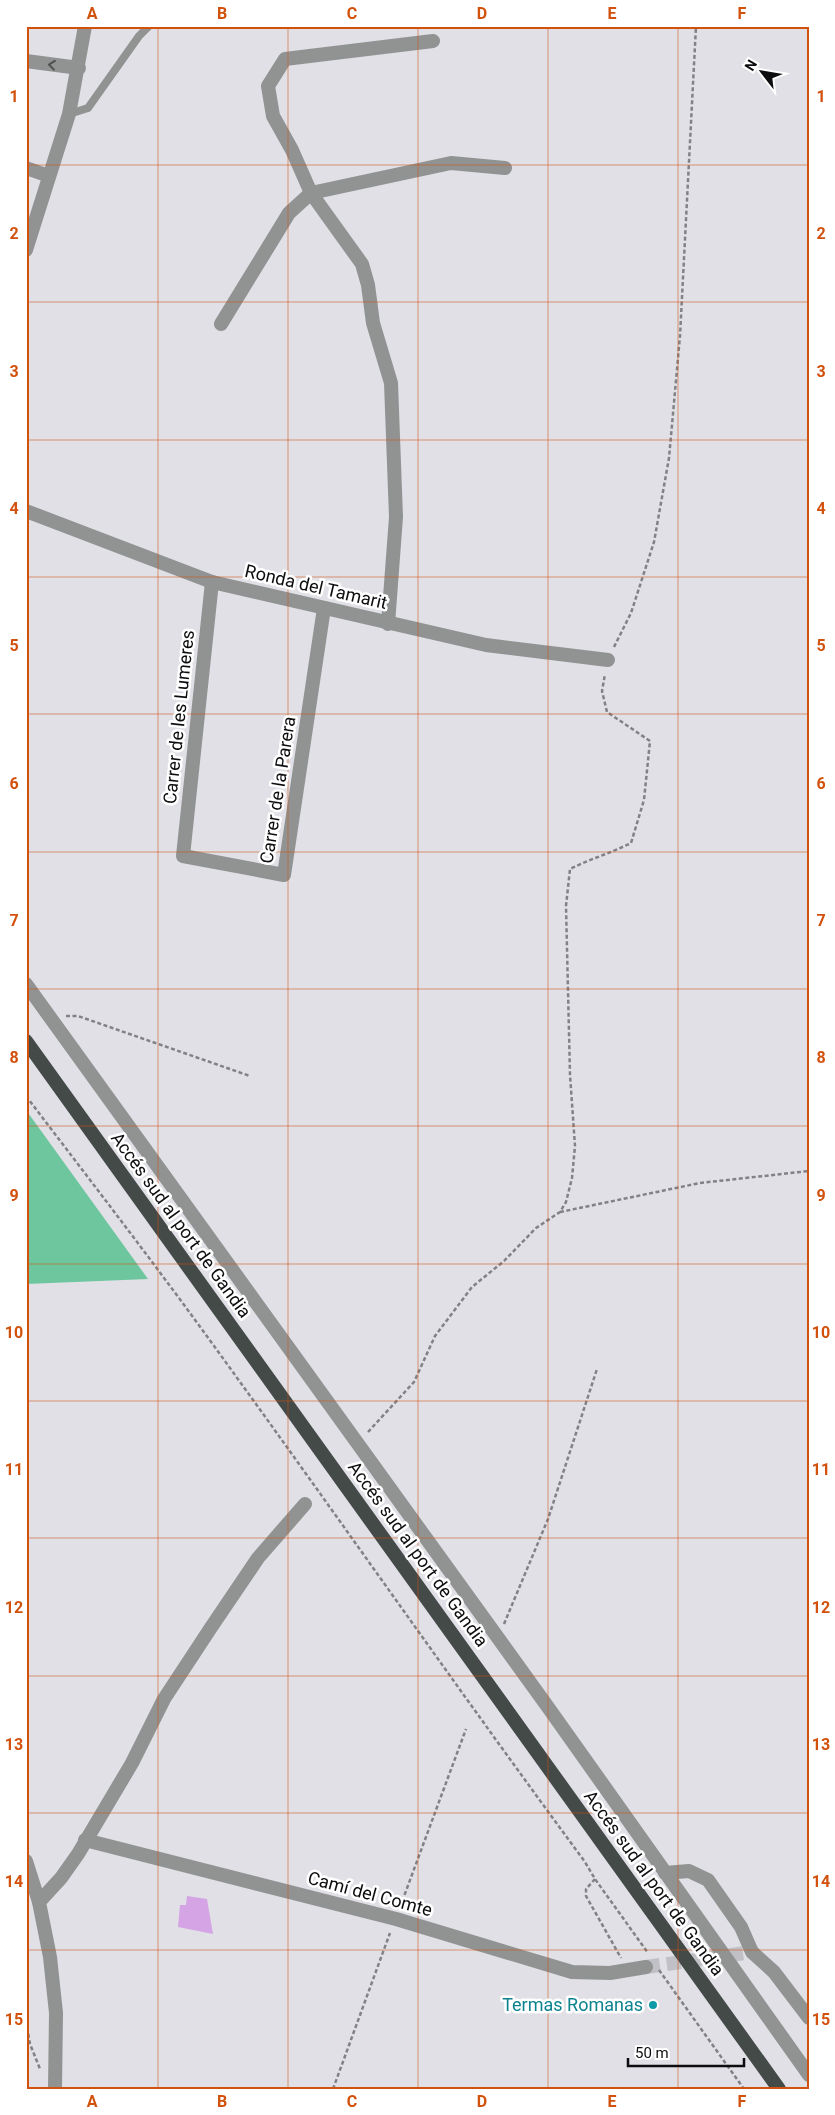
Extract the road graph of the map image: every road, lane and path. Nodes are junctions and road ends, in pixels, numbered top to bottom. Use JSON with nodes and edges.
{"nodes":[{"id":1,"x":85,"y":26,"type":"edge"},
{"id":2,"x":149,"y":26,"type":"edge"},
{"id":3,"x":696,"y":26,"type":"edge"},
{"id":4,"x":433,"y":41,"type":"dead end"},
{"id":5,"x":26,"y":62,"type":"edge"},
{"id":6,"x":79,"y":68,"type":"junction"},
{"id":7,"x":69,"y":114,"type":"junction"},
{"id":8,"x":26,"y":168,"type":"edge"},
{"id":9,"x":505,"y":168,"type":"dead end"},
{"id":10,"x":49,"y":176,"type":"junction"},
{"id":11,"x":311,"y":193,"type":"junction"},
{"id":12,"x":26,"y":250,"type":"edge"},
{"id":13,"x":220,"y":324,"type":"dead end"},
{"id":14,"x":26,"y":511,"type":"edge"},
{"id":15,"x":212,"y":582,"type":"junction"},
{"id":16,"x":324,"y":608,"type":"junction"},
{"id":17,"x":388,"y":624,"type":"junction"},
{"id":18,"x":608,"y":660,"type":"junction"},
{"id":19,"x":183,"y":856,"type":"joint"},
{"id":20,"x":26,"y":984,"type":"edge"},
{"id":21,"x":48,"y":1016,"type":"junction"},
{"id":22,"x":26,"y":1041,"type":"edge"},
{"id":23,"x":250,"y":1076,"type":"dead end"},
{"id":24,"x":26,"y":1096,"type":"edge"},
{"id":25,"x":809,"y":1171,"type":"edge"},
{"id":26,"x":560,"y":1212,"type":"junction"},
{"id":27,"x":597,"y":1369,"type":"dead end"},
{"id":28,"x":356,"y":1444,"type":"junction"},
{"id":29,"x":304,"y":1504,"type":"dead end"},
{"id":30,"x":498,"y":1639,"type":"junction"},
{"id":31,"x":466,"y":1729,"type":"dead end"},
{"id":32,"x":85,"y":1840,"type":"junction"},
{"id":33,"x":26,"y":1861,"type":"edge"},
{"id":34,"x":665,"y":1873,"type":"junction"},
{"id":35,"x":595,"y":1880,"type":"junction"},
{"id":36,"x":39,"y":1902,"type":"junction"},
{"id":37,"x":396,"y":1918,"type":"junction"},
{"id":38,"x":652,"y":1965,"type":"junction"},
{"id":39,"x":627,"y":1970,"type":"junction"},
{"id":40,"x":809,"y":2018,"type":"edge"},
{"id":41,"x":26,"y":2021,"type":"edge"},
{"id":42,"x":809,"y":2074,"type":"edge"},
{"id":43,"x":55,"y":2088,"type":"edge"},
{"id":44,"x":333,"y":2089,"type":"edge"},
{"id":45,"x":744,"y":2089,"type":"edge"},
{"id":46,"x":779,"y":2089,"type":"edge"}],
"edges":[{"from":1,"to":6,"type":"street"},
{"from":2,"to":7,"type":"lane"},
{"from":3,"to":18,"type":"path"},
{"from":4,"to":11,"type":"street"},
{"from":6,"to":5,"type":"street","one_way":true},
{"from":6,"to":7,"type":"street"},
{"from":7,"to":10,"type":"street"},
{"from":8,"to":10,"type":"street"},
{"from":9,"to":11,"type":"street"},
{"from":10,"to":12,"type":"street"},
{"from":11,"to":13,"type":"street"},
{"from":11,"to":17,"type":"street"},
{"from":14,"to":15,"type":"street","name":"Ronda del Tamarit"},
{"from":15,"to":16,"type":"street","name":"Ronda del Tamarit"},
{"from":15,"to":19,"type":"street","name":"Carrer de les Lumeres"},
{"from":16,"to":17,"type":"street","name":"Ronda del Tamarit"},
{"from":16,"to":19,"type":"street","name":"Carrer de la Parera"},
{"from":17,"to":18,"type":"street","name":"Ronda del Tamarit"},
{"from":18,"to":26,"type":"path"},
{"from":20,"to":21,"type":"street"},
{"from":21,"to":23,"type":"path"},
{"from":21,"to":28,"type":"street"},
{"from":22,"to":46,"type":"highway","name":"Accés sud al port de Gandia"},
{"from":24,"to":35,"type":"path"},
{"from":25,"to":26,"type":"path"},
{"from":26,"to":28,"type":"path"},
{"from":27,"to":30,"type":"path"},
{"from":28,"to":30,"type":"street"},
{"from":29,"to":32,"type":"street"},
{"from":30,"to":34,"type":"street"},
{"from":31,"to":37,"type":"path"},
{"from":32,"to":36,"type":"street"},
{"from":32,"to":37,"type":"street","name":"Camí del Comte"},
{"from":33,"to":36,"type":"street"},
{"from":34,"to":40,"type":"street"},
{"from":34,"to":42,"type":"street"},
{"from":35,"to":38,"type":"path"},
{"from":35,"to":39,"type":"path"},
{"from":36,"to":43,"type":"street"},
{"from":37,"to":39,"type":"street","name":"Camí del Comte"},
{"from":37,"to":44,"type":"path"},
{"from":38,"to":39,"type":"street","name":"Camí del Comte"},
{"from":38,"to":45,"type":"path"},
{"from":41,"to":43,"type":"path"}]}
